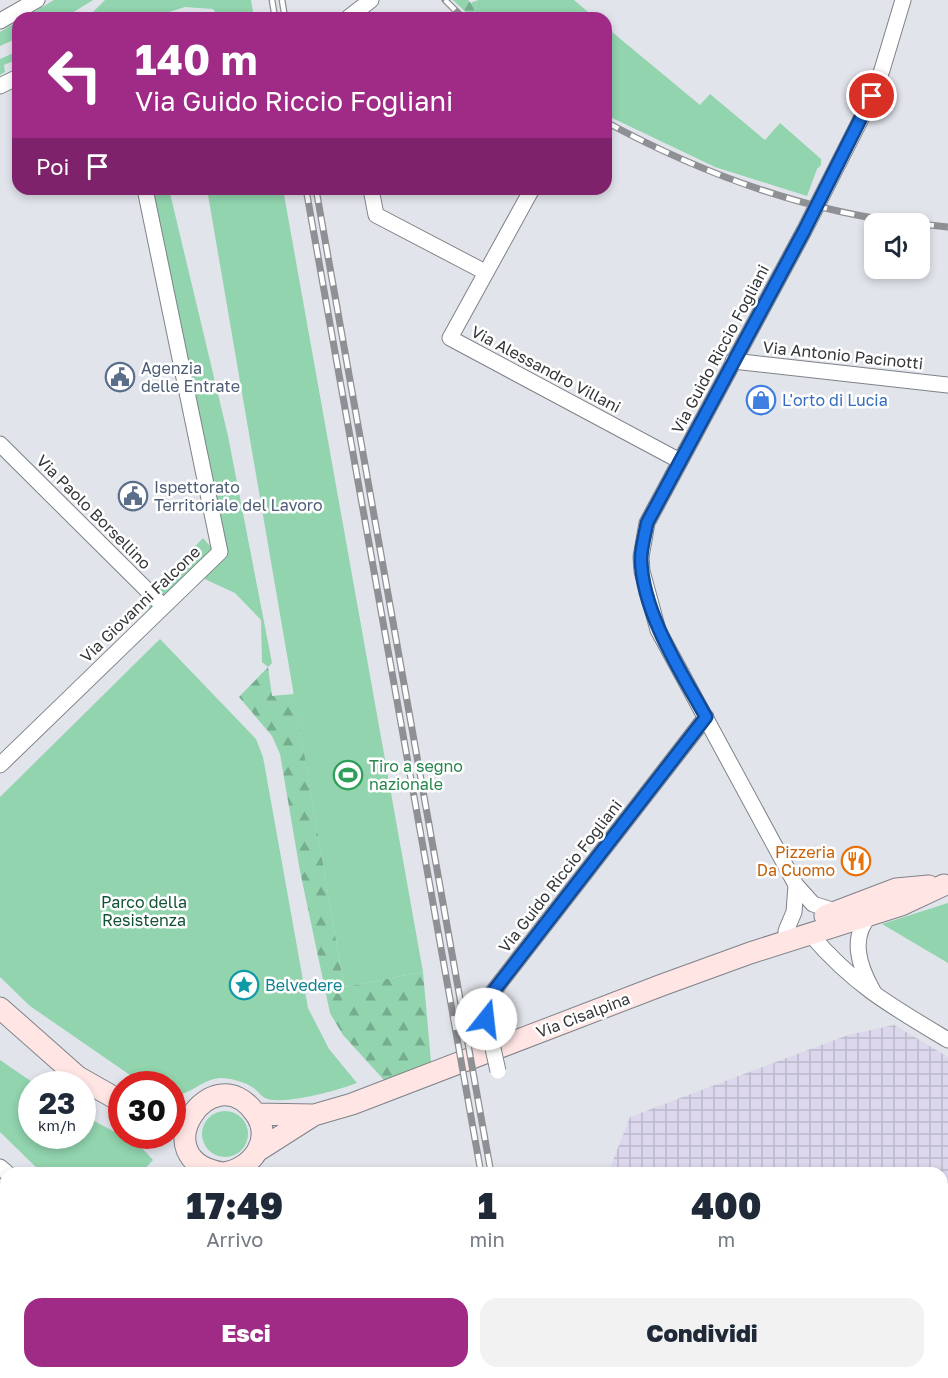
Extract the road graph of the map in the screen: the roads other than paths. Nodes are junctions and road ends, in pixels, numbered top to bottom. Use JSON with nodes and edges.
{"nodes":[{"id":1,"x":38,"y":0,"type":"edge"},
{"id":2,"x":371,"y":0,"type":"edge"},
{"id":3,"x":903,"y":0,"type":"edge"},
{"id":4,"x":16,"y":12,"type":"edge"},
{"id":5,"x":356,"y":12,"type":"edge"},
{"id":6,"x":146,"y":195,"type":"edge"},
{"id":7,"x":372,"y":195,"type":"edge"},
{"id":8,"x":529,"y":195,"type":"edge"},
{"id":9,"x":485,"y":272,"type":"junction"},
{"id":10,"x":733,"y":361,"type":"junction"},
{"id":11,"x":948,"y":386,"type":"edge"},
{"id":12,"x":0,"y":444,"type":"edge"},
{"id":13,"x":680,"y":461,"type":"junction"},
{"id":14,"x":163,"y":606,"type":"junction"},
{"id":15,"x":706,"y":717,"type":"junction"},
{"id":16,"x":0,"y":765,"type":"edge"},
{"id":17,"x":796,"y":885,"type":"junction"},
{"id":18,"x":946,"y":885,"type":"edge"},
{"id":19,"x":835,"y":911,"type":"junction"},
{"id":20,"x":872,"y":913,"type":"junction"},
{"id":21,"x":786,"y":931,"type":"junction"},
{"id":22,"x":811,"y":935,"type":"junction"},
{"id":23,"x":750,"y":953,"type":"junction"},
{"id":24,"x":877,"y":998,"type":"junction"},
{"id":25,"x":0,"y":1008,"type":"edge"},
{"id":26,"x":948,"y":1040,"type":"edge"},
{"id":27,"x":498,"y":1071,"type":"dead end"},
{"id":28,"x":108,"y":1092,"type":"edge"},
{"id":29,"x":186,"y":1107,"type":"edge"},
{"id":30,"x":196,"y":1107,"type":"junction"},
{"id":31,"x":256,"y":1114,"type":"junction"},
{"id":32,"x":314,"y":1115,"type":"junction"},
{"id":33,"x":187,"y":1148,"type":"joint"},
{"id":34,"x":259,"y":1150,"type":"junction"},
{"id":35,"x":213,"y":1167,"type":"edge"},
{"id":36,"x":230,"y":1167,"type":"edge"}],
"edges":[{"from":1,"to":4,"type":"street"},
{"from":2,"to":5,"type":"street"},
{"from":3,"to":10,"type":"street","name":"Via Guido Riccio Fogliani"},
{"from":6,"to":14,"type":"street","name":"Via Giovanni Falcone"},
{"from":7,"to":9,"type":"street"},
{"from":8,"to":9,"type":"street","name":"Via Alessandro Villani"},
{"from":9,"to":13,"type":"street","name":"Via Alessandro Villani"},
{"from":10,"to":11,"type":"street","name":"Via Antonio Pacinotti"},
{"from":10,"to":13,"type":"street","name":"Via Guido Riccio Fogliani"},
{"from":12,"to":14,"type":"street","name":"Via Paolo Borsellino"},
{"from":13,"to":15,"type":"street","name":"Via Guido Riccio Fogliani"},
{"from":14,"to":16,"type":"street","name":"Via Giovanni Falcone"},
{"from":15,"to":17,"type":"street","name":"Via Guido Riccio Fogliani"},
{"from":15,"to":27,"type":"street","name":"Via Guido Riccio Fogliani","bridge":true},
{"from":17,"to":19,"type":"street","name":"Via Guido Riccio Fogliani"},
{"from":17,"to":21,"type":"street"},
{"from":18,"to":19,"type":"main road","name":"Via Cisalpina"},
{"from":18,"to":20,"type":"main road","name":"Via Cisalpina"},
{"from":19,"to":21,"type":"main road","name":"Via Cisalpina"},
{"from":20,"to":22,"type":"main road","name":"Via Cisalpina"},
{"from":20,"to":24,"type":"street"},
{"from":21,"to":23,"type":"main road","name":"Via Cisalpina"},
{"from":22,"to":23,"type":"main road","name":"Via Cisalpina"},
{"from":22,"to":24,"type":"street"},
{"from":23,"to":32,"type":"main road","name":"Via Cisalpina"},
{"from":24,"to":26,"type":"street"},
{"from":25,"to":28,"type":"main road"},
{"from":29,"to":30,"type":"main road"},
{"from":30,"to":31,"type":"main road"},
{"from":30,"to":33,"type":"main road"},
{"from":31,"to":32,"type":"main road","name":"Via Cisalpina"},
{"from":31,"to":34,"type":"main road"},
{"from":32,"to":34,"type":"main road","name":"Via Cisalpina"},
{"from":33,"to":35,"type":"main road","name":"Via Cisalpina"},
{"from":34,"to":36,"type":"main road","name":"Via Cisalpina"}]}
